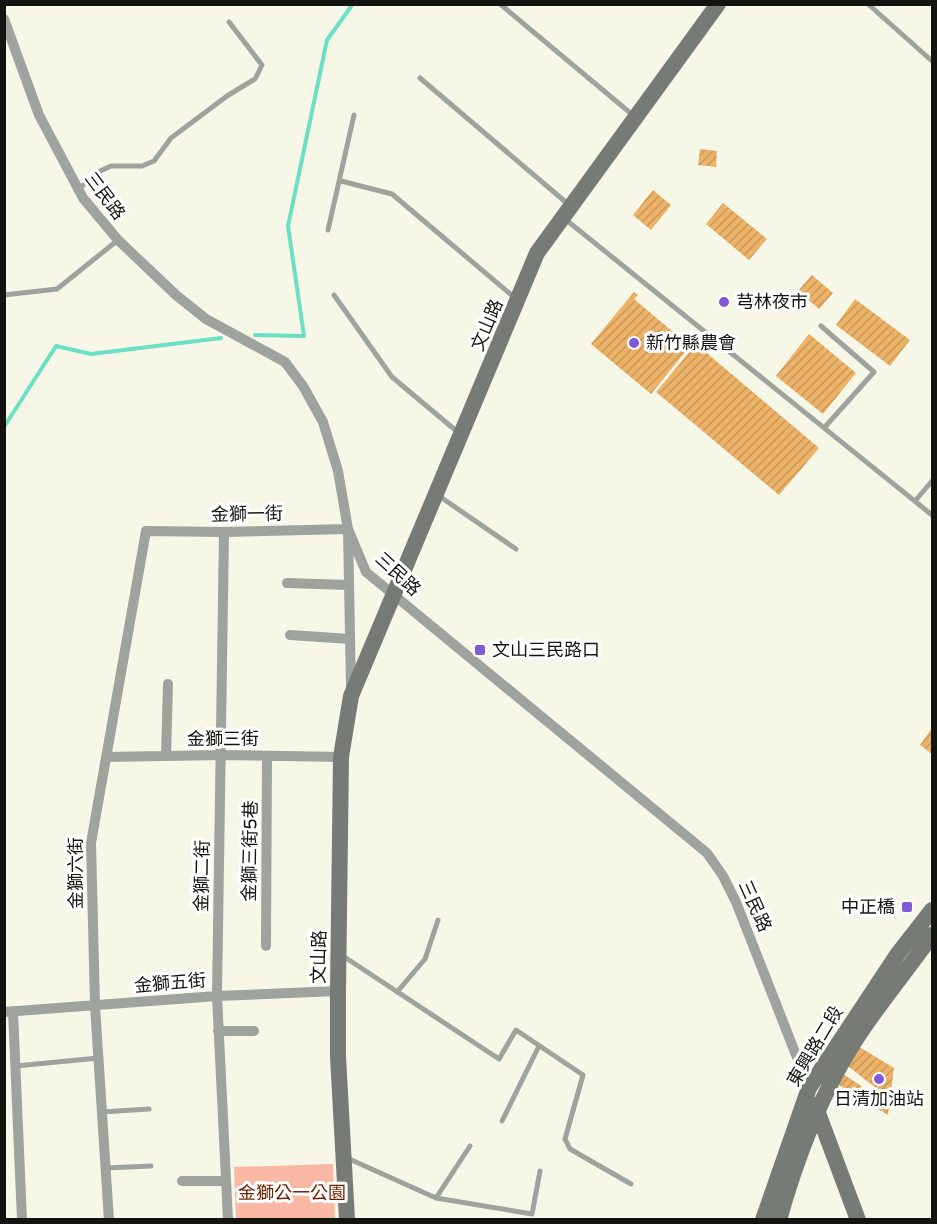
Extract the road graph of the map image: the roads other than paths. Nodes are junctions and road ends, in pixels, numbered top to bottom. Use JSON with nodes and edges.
{"nodes":[{"id":1,"x":500,"y":4,"type":"edge"},
{"id":2,"x":718,"y":4,"type":"edge"},
{"id":3,"x":868,"y":4,"type":"edge"},
{"id":4,"x":4,"y":19,"type":"edge"},
{"id":5,"x":229,"y":22,"type":"dead end"},
{"id":6,"x":933,"y":62,"type":"edge"},
{"id":7,"x":420,"y":78,"type":"dead end"},
{"id":8,"x":354,"y":115,"type":"dead end"},
{"id":9,"x":635,"y":117,"type":"junction"},
{"id":10,"x":341,"y":181,"type":"junction"},
{"id":11,"x":78,"y":190,"type":"junction"},
{"id":12,"x":565,"y":211,"type":"junction"},
{"id":13,"x":328,"y":230,"type":"dead end"},
{"id":14,"x":118,"y":240,"type":"junction"},
{"id":15,"x":4,"y":295,"type":"edge"},
{"id":16,"x":334,"y":295,"type":"dead end"},
{"id":17,"x":518,"y":301,"type":"junction"},
{"id":18,"x":821,"y":326,"type":"dead end"},
{"id":19,"x":824,"y":428,"type":"junction"},
{"id":20,"x":461,"y":435,"type":"junction"},
{"id":21,"x":933,"y":481,"type":"edge"},
{"id":22,"x":437,"y":495,"type":"junction"},
{"id":23,"x":915,"y":501,"type":"junction"},
{"id":24,"x":933,"y":515,"type":"edge"},
{"id":25,"x":348,"y":529,"type":"junction"},
{"id":26,"x":146,"y":531,"type":"joint"},
{"id":27,"x":224,"y":532,"type":"junction"},
{"id":28,"x":516,"y":549,"type":"dead end"},
{"id":29,"x":287,"y":583,"type":"dead end"},
{"id":30,"x":349,"y":585,"type":"junction"},
{"id":31,"x":393,"y":595,"type":"junction"},
{"id":32,"x":290,"y":634,"type":"dead end"},
{"id":33,"x":350,"y":639,"type":"junction"},
{"id":34,"x":168,"y":684,"type":"dead end"},
{"id":35,"x":351,"y":696,"type":"junction"},
{"id":36,"x":221,"y":755,"type":"junction"},
{"id":37,"x":166,"y":756,"type":"junction"},
{"id":38,"x":267,"y":756,"type":"junction"},
{"id":39,"x":106,"y":757,"type":"junction"},
{"id":40,"x":340,"y":757,"type":"junction"},
{"id":41,"x":933,"y":910,"type":"edge"},
{"id":42,"x":438,"y":920,"type":"dead end"},
{"id":43,"x":933,"y":935,"type":"edge"},
{"id":44,"x":266,"y":946,"type":"dead end"},
{"id":45,"x":339,"y":953,"type":"junction"},
{"id":46,"x":338,"y":991,"type":"junction"},
{"id":47,"x":397,"y":992,"type":"junction"},
{"id":48,"x":217,"y":996,"type":"junction"},
{"id":49,"x":95,"y":1006,"type":"junction"},
{"id":50,"x":9,"y":1011,"type":"edge"},
{"id":51,"x":218,"y":1031,"type":"junction"},
{"id":52,"x":254,"y":1031,"type":"dead end"},
{"id":53,"x":539,"y":1046,"type":"junction"},
{"id":54,"x":98,"y":1058,"type":"junction"},
{"id":55,"x":16,"y":1066,"type":"junction"},
{"id":56,"x":809,"y":1088,"type":"junction"},
{"id":57,"x":149,"y":1109,"type":"dead end"},
{"id":58,"x":817,"y":1109,"type":"junction"},
{"id":59,"x":102,"y":1112,"type":"junction"},
{"id":60,"x":502,"y":1121,"type":"dead end"},
{"id":61,"x":470,"y":1146,"type":"dead end"},
{"id":62,"x":343,"y":1156,"type":"junction"},
{"id":63,"x":151,"y":1166,"type":"dead end"},
{"id":64,"x":105,"y":1168,"type":"junction"},
{"id":65,"x":540,"y":1171,"type":"dead end"},
{"id":66,"x":182,"y":1181,"type":"dead end"},
{"id":67,"x":226,"y":1181,"type":"junction"},
{"id":68,"x":631,"y":1184,"type":"dead end"},
{"id":69,"x":436,"y":1198,"type":"junction"},
{"id":70,"x":22,"y":1220,"type":"edge"},
{"id":71,"x":109,"y":1220,"type":"edge"},
{"id":72,"x":228,"y":1220,"type":"edge"},
{"id":73,"x":346,"y":1220,"type":"edge"},
{"id":74,"x":763,"y":1220,"type":"edge"},
{"id":75,"x":778,"y":1220,"type":"edge"},
{"id":76,"x":858,"y":1220,"type":"edge"}],
"edges":[{"from":1,"to":9,"type":"lane"},
{"from":2,"to":9,"type":"main road","name":"文山路"},
{"from":3,"to":6,"type":"lane"},
{"from":4,"to":11,"type":"street","name":"三民路"},
{"from":5,"to":11,"type":"lane"},
{"from":7,"to":12,"type":"lane"},
{"from":8,"to":10,"type":"lane"},
{"from":9,"to":12,"type":"main road","name":"文山路"},
{"from":10,"to":13,"type":"lane"},
{"from":10,"to":17,"type":"lane"},
{"from":11,"to":14,"type":"street","name":"三民路"},
{"from":12,"to":17,"type":"main road","name":"文山路"},
{"from":12,"to":19,"type":"lane"},
{"from":14,"to":15,"type":"lane"},
{"from":14,"to":25,"type":"street","name":"三民路"},
{"from":16,"to":20,"type":"lane"},
{"from":17,"to":20,"type":"main road","name":"文山路"},
{"from":18,"to":19,"type":"lane"},
{"from":19,"to":23,"type":"lane"},
{"from":20,"to":22,"type":"main road","name":"文山路"},
{"from":21,"to":23,"type":"lane"},
{"from":22,"to":28,"type":"lane"},
{"from":22,"to":31,"type":"main road","name":"文山路"},
{"from":23,"to":24,"type":"lane"},
{"from":25,"to":27,"type":"street","name":"金獅一街"},
{"from":25,"to":30,"type":"street","name":"文山路"},
{"from":25,"to":31,"type":"street","name":"三民路"},
{"from":26,"to":27,"type":"street","name":"金獅一街"},
{"from":26,"to":39,"type":"street","name":"金獅六街"},
{"from":27,"to":36,"type":"street","name":"金獅二街"},
{"from":29,"to":30,"type":"street"},
{"from":30,"to":33,"type":"street","name":"文山路"},
{"from":31,"to":35,"type":"main road","name":"文山路"},
{"from":31,"to":56,"type":"street","name":"三民路"},
{"from":32,"to":33,"type":"street"},
{"from":33,"to":35,"type":"street","name":"文山路"},
{"from":34,"to":37,"type":"street"},
{"from":35,"to":40,"type":"main road","name":"文山路"},
{"from":36,"to":37,"type":"street","name":"金獅三街"},
{"from":36,"to":38,"type":"street","name":"金獅三街"},
{"from":36,"to":48,"type":"street","name":"金獅二街"},
{"from":37,"to":39,"type":"street","name":"金獅三街"},
{"from":38,"to":40,"type":"street","name":"金獅三街"},
{"from":38,"to":44,"type":"street","name":"金獅三街5巷"},
{"from":39,"to":49,"type":"street","name":"金獅六街"},
{"from":40,"to":45,"type":"main road","name":"文山路"},
{"from":41,"to":56,"type":"main road","name":"東興路二段"},
{"from":42,"to":47,"type":"lane"},
{"from":43,"to":58,"type":"main road","name":"東興路二段"},
{"from":45,"to":46,"type":"main road","name":"文山路"},
{"from":45,"to":47,"type":"lane"},
{"from":46,"to":48,"type":"street","name":"金獅五街"},
{"from":46,"to":62,"type":"main road","name":"文山路"},
{"from":47,"to":53,"type":"lane"},
{"from":48,"to":49,"type":"street","name":"金獅五街"},
{"from":48,"to":51,"type":"street","name":"金獅二街"},
{"from":49,"to":50,"type":"street","name":"金獅五街"},
{"from":49,"to":54,"type":"street","name":"金獅六街"},
{"from":50,"to":55,"type":"street"},
{"from":51,"to":52,"type":"street"},
{"from":51,"to":67,"type":"street","name":"金獅二街"},
{"from":53,"to":60,"type":"lane"},
{"from":53,"to":68,"type":"lane"},
{"from":54,"to":55,"type":"lane"},
{"from":54,"to":59,"type":"street","name":"金獅六街"},
{"from":55,"to":70,"type":"street"},
{"from":56,"to":58,"type":"main road"},
{"from":56,"to":74,"type":"main road","name":"東興路二段"},
{"from":57,"to":59,"type":"lane"},
{"from":58,"to":75,"type":"main road","name":"東興路二段"},
{"from":58,"to":76,"type":"main road"},
{"from":59,"to":64,"type":"street","name":"金獅六街"},
{"from":61,"to":69,"type":"lane"},
{"from":62,"to":69,"type":"lane"},
{"from":62,"to":73,"type":"main road","name":"文山路"},
{"from":63,"to":64,"type":"lane"},
{"from":64,"to":71,"type":"street","name":"金獅六街"},
{"from":65,"to":69,"type":"lane"},
{"from":66,"to":67,"type":"street"},
{"from":67,"to":72,"type":"street","name":"金獅二街"}]}
